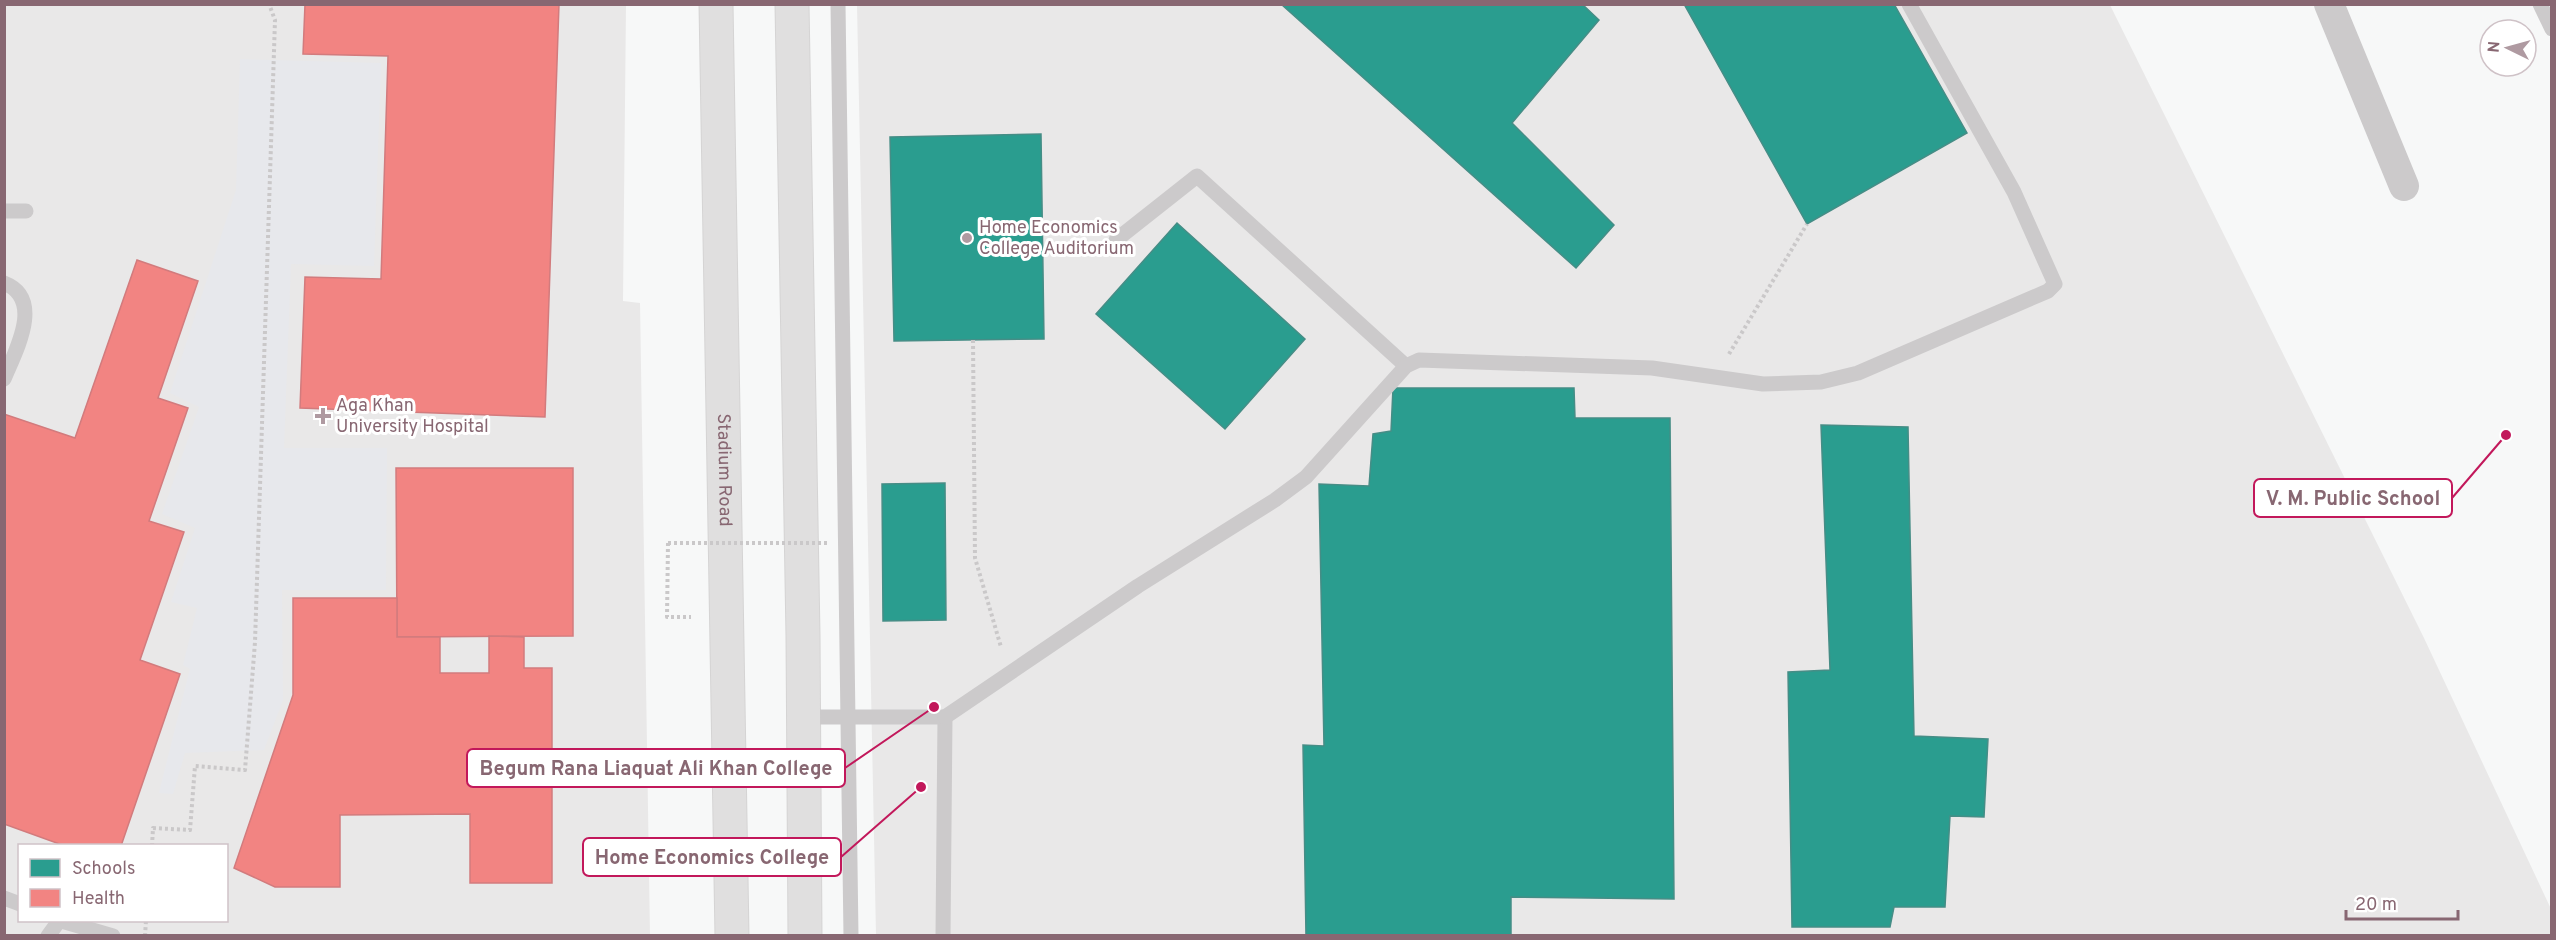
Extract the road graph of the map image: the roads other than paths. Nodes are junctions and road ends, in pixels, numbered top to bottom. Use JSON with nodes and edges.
{"nodes":[{"id":1,"x":716,"y":4,"type":"edge"},
{"id":2,"x":792,"y":4,"type":"edge"},
{"id":3,"x":838,"y":4,"type":"edge"},
{"id":4,"x":1909,"y":4,"type":"edge"},
{"id":5,"x":2329,"y":4,"type":"edge"},
{"id":6,"x":2540,"y":4,"type":"edge"},
{"id":7,"x":2552,"y":29,"type":"edge"},
{"id":8,"x":2404,"y":186,"type":"dead end"},
{"id":9,"x":4,"y":211,"type":"edge"},
{"id":10,"x":26,"y":211,"type":"dead end"},
{"id":11,"x":1116,"y":240,"type":"dead end"},
{"id":12,"x":4,"y":283,"type":"edge"},
{"id":13,"x":1406,"y":366,"type":"junction"},
{"id":14,"x":4,"y":379,"type":"edge"},
{"id":15,"x":804,"y":717,"type":"junction"},
{"id":16,"x":849,"y":717,"type":"junction"},
{"id":17,"x":945,"y":717,"type":"junction"},
{"id":18,"x":58,"y":922,"type":"edge"},
{"id":19,"x":63,"y":922,"type":"edge"},
{"id":20,"x":48,"y":936,"type":"edge"},
{"id":21,"x":113,"y":936,"type":"edge"},
{"id":22,"x":732,"y":936,"type":"edge"},
{"id":23,"x":805,"y":936,"type":"edge"},
{"id":24,"x":851,"y":936,"type":"edge"},
{"id":25,"x":944,"y":936,"type":"edge"}],
"edges":[{"from":1,"to":22,"type":"main road","name":"Stadium Road"},
{"from":2,"to":15,"type":"main road"},
{"from":3,"to":16,"type":"lane"},
{"from":4,"to":13,"type":"lane"},
{"from":5,"to":8,"type":"street"},
{"from":6,"to":7,"type":"lane"},
{"from":9,"to":10,"type":"lane"},
{"from":11,"to":13,"type":"lane"},
{"from":12,"to":14,"type":"lane"},
{"from":13,"to":17,"type":"lane"},
{"from":15,"to":16,"type":"lane"},
{"from":15,"to":23,"type":"main road"},
{"from":16,"to":17,"type":"lane"},
{"from":16,"to":24,"type":"lane"},
{"from":17,"to":25,"type":"lane"},
{"from":18,"to":20,"type":"lane"},
{"from":19,"to":21,"type":"lane"}]}
